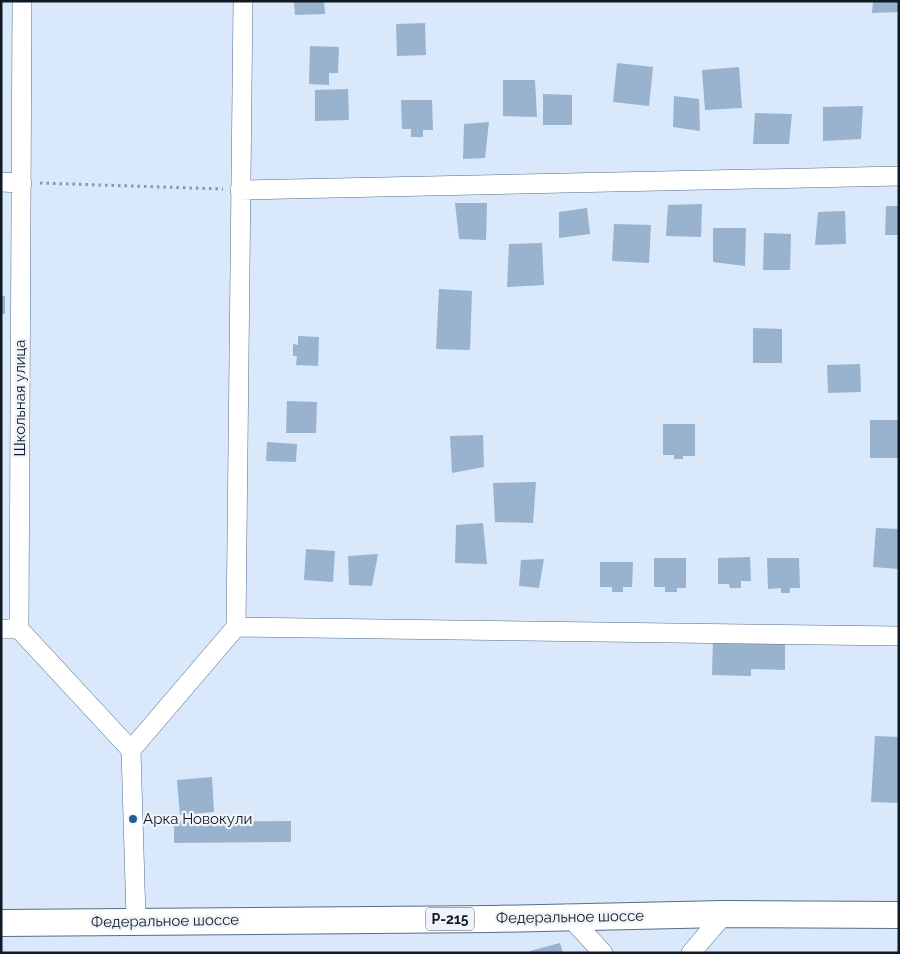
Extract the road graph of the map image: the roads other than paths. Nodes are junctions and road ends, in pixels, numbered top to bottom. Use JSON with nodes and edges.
{"nodes":[{"id":1,"x":22,"y":1,"type":"edge"},
{"id":2,"x":243,"y":1,"type":"edge"},
{"id":3,"x":899,"y":176,"type":"edge"},
{"id":4,"x":1,"y":182,"type":"edge"},
{"id":5,"x":22,"y":183,"type":"junction"},
{"id":6,"x":240,"y":190,"type":"junction"},
{"id":7,"x":236,"y":627,"type":"junction"},
{"id":8,"x":10,"y":629,"type":"edge"},
{"id":9,"x":899,"y":636,"type":"edge"},
{"id":10,"x":131,"y":750,"type":"junction"},
{"id":11,"x":725,"y":913,"type":"junction"},
{"id":12,"x":899,"y":914,"type":"edge"},
{"id":13,"x":569,"y":916,"type":"junction"},
{"id":14,"x":136,"y":918,"type":"junction"},
{"id":15,"x":1,"y":922,"type":"edge"},
{"id":16,"x":603,"y":953,"type":"edge"},
{"id":17,"x":691,"y":953,"type":"edge"}],
"edges":[{"from":1,"to":5,"type":"street","name":"Школьная улица"},
{"from":2,"to":6,"type":"street"},
{"from":3,"to":6,"type":"street"},
{"from":4,"to":5,"type":"street"},
{"from":5,"to":8,"type":"street","name":"Школьная улица"},
{"from":6,"to":7,"type":"street"},
{"from":7,"to":9,"type":"street"},
{"from":7,"to":10,"type":"street"},
{"from":8,"to":10,"type":"street","name":"Школьная улица"},
{"from":10,"to":14,"type":"street"},
{"from":11,"to":12,"type":"highway","name":"Федеральное шоссе","number":"P-215"},
{"from":11,"to":13,"type":"highway","name":"Федеральное шоссе","number":"P-215"},
{"from":11,"to":17,"type":"street"},
{"from":13,"to":14,"type":"highway","name":"Федеральное шоссе","number":"P-215"},
{"from":13,"to":15,"type":"highway","name":"Федеральное шоссе","number":"P-215"},
{"from":13,"to":16,"type":"street"},
{"from":14,"to":15,"type":"highway","number":"P-215"}]}
